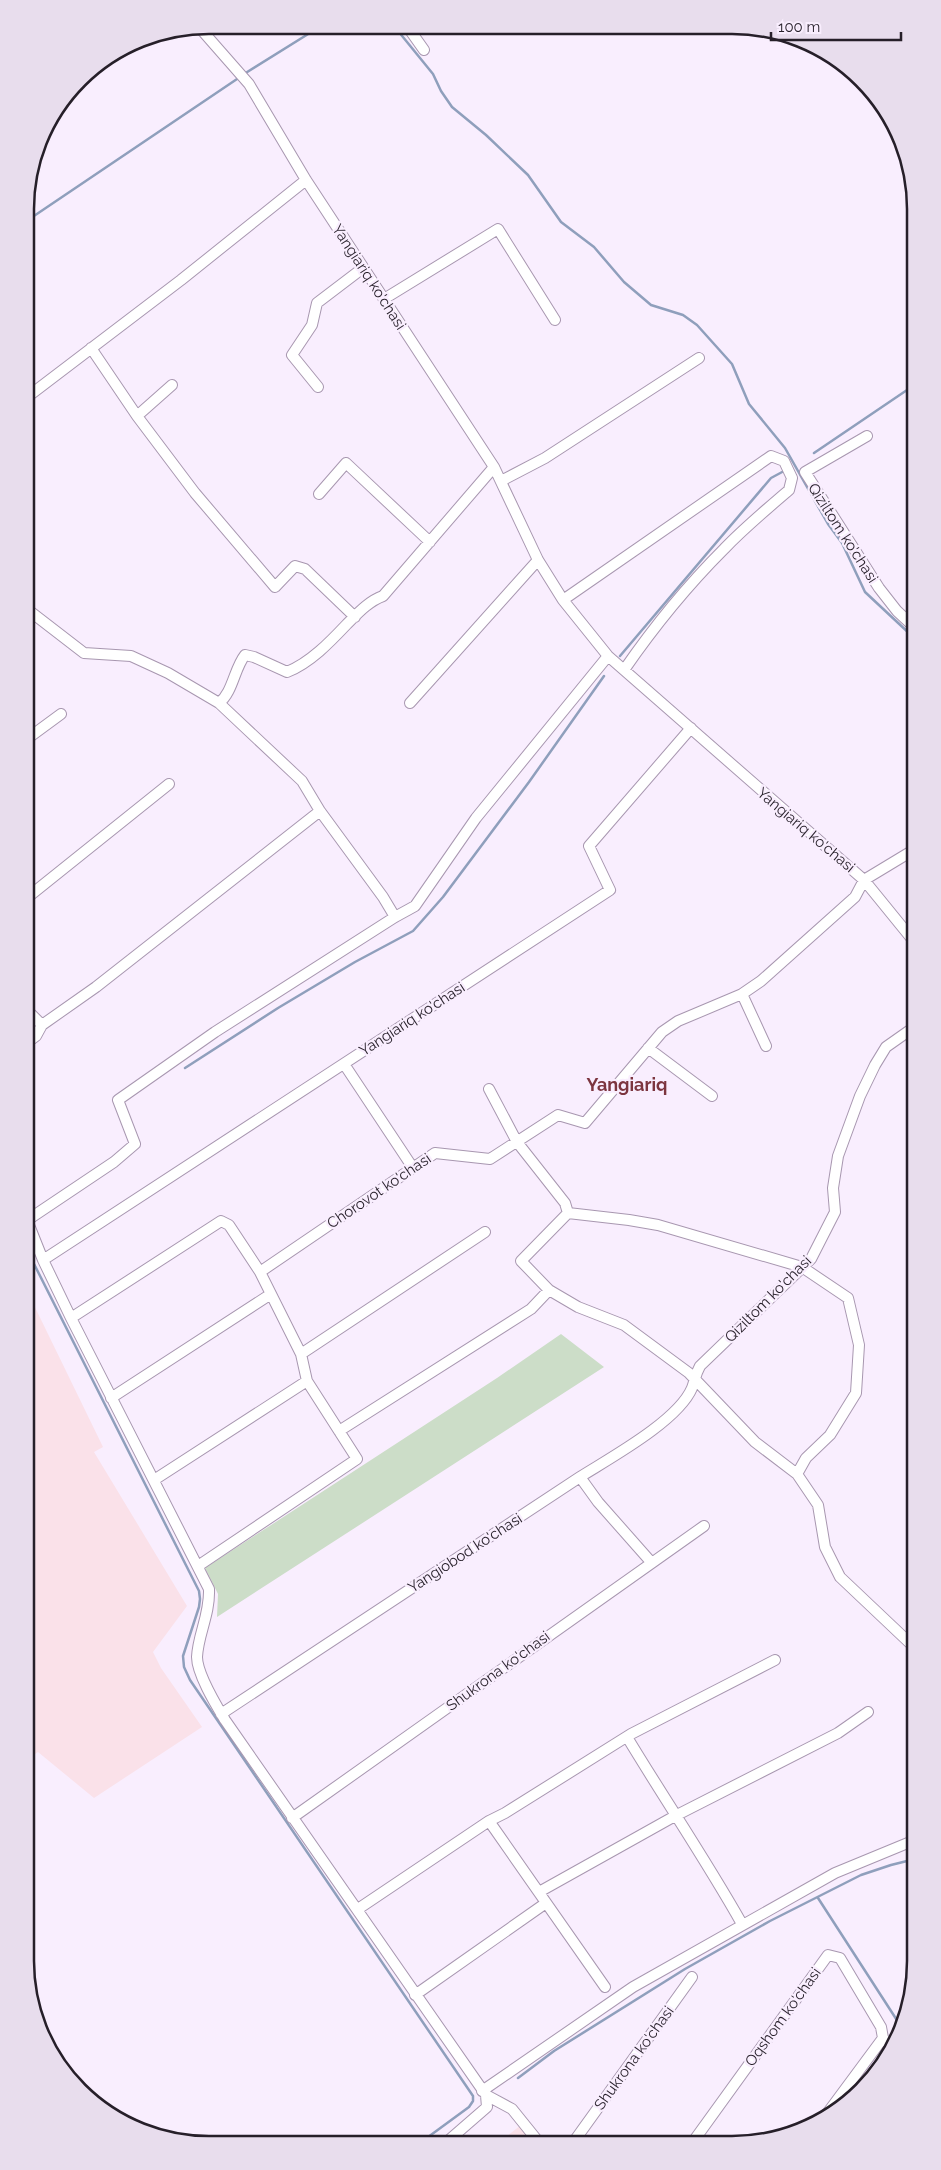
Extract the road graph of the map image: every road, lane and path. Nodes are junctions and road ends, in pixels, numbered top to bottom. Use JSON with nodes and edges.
{"nodes":[{"id":1,"x":208,"y":34,"type":"edge"},
{"id":2,"x":413,"y":34,"type":"edge"},
{"id":3,"x":424,"y":50,"type":"dead end"},
{"id":4,"x":306,"y":180,"type":"junction"},
{"id":5,"x":363,"y":268,"type":"junction"},
{"id":6,"x":384,"y":299,"type":"junction"},
{"id":7,"x":555,"y":320,"type":"dead end"},
{"id":8,"x":90,"y":348,"type":"junction"},
{"id":9,"x":699,"y":358,"type":"dead end"},
{"id":10,"x":172,"y":385,"type":"dead end"},
{"id":11,"x":318,"y":387,"type":"dead end"},
{"id":12,"x":34,"y":392,"type":"edge"},
{"id":13,"x":136,"y":416,"type":"junction"},
{"id":14,"x":867,"y":436,"type":"dead end"},
{"id":15,"x":494,"y":467,"type":"junction"},
{"id":16,"x":501,"y":481,"type":"junction"},
{"id":17,"x":319,"y":494,"type":"dead end"},
{"id":18,"x":430,"y":542,"type":"junction"},
{"id":19,"x":538,"y":560,"type":"junction"},
{"id":20,"x":563,"y":600,"type":"junction"},
{"id":21,"x":34,"y":614,"type":"edge"},
{"id":22,"x":355,"y":617,"type":"junction"},
{"id":23,"x":907,"y":620,"type":"edge"},
{"id":24,"x":608,"y":656,"type":"junction"},
{"id":25,"x":624,"y":670,"type":"junction"},
{"id":26,"x":219,"y":703,"type":"junction"},
{"id":27,"x":410,"y":703,"type":"dead end"},
{"id":28,"x":61,"y":714,"type":"dead end"},
{"id":29,"x":691,"y":728,"type":"junction"},
{"id":30,"x":34,"y":734,"type":"edge"},
{"id":31,"x":168,"y":784,"type":"dead end"},
{"id":32,"x":320,"y":811,"type":"junction"},
{"id":33,"x":907,"y":854,"type":"edge"},
{"id":34,"x":864,"y":880,"type":"junction"},
{"id":35,"x":34,"y":892,"type":"edge"},
{"id":36,"x":395,"y":917,"type":"junction"},
{"id":37,"x":907,"y":933,"type":"edge"},
{"id":38,"x":742,"y":994,"type":"junction"},
{"id":39,"x":34,"y":1017,"type":"edge"},
{"id":40,"x":42,"y":1025,"type":"junction"},
{"id":41,"x":907,"y":1032,"type":"edge"},
{"id":42,"x":34,"y":1038,"type":"edge"},
{"id":43,"x":766,"y":1046,"type":"dead end"},
{"id":44,"x":648,"y":1048,"type":"junction"},
{"id":45,"x":344,"y":1064,"type":"junction"},
{"id":46,"x":489,"y":1089,"type":"dead end"},
{"id":47,"x":712,"y":1096,"type":"dead end"},
{"id":48,"x":517,"y":1142,"type":"junction"},
{"id":49,"x":413,"y":1168,"type":"junction"},
{"id":50,"x":568,"y":1213,"type":"junction"},
{"id":51,"x":34,"y":1216,"type":"edge"},
{"id":52,"x":486,"y":1232,"type":"dead end"},
{"id":53,"x":34,"y":1238,"type":"edge"},
{"id":54,"x":42,"y":1260,"type":"junction"},
{"id":55,"x":802,"y":1267,"type":"junction"},
{"id":56,"x":260,"y":1272,"type":"junction"},
{"id":57,"x":549,"y":1290,"type":"junction"},
{"id":58,"x":271,"y":1294,"type":"junction"},
{"id":59,"x":71,"y":1318,"type":"junction"},
{"id":60,"x":301,"y":1354,"type":"junction"},
{"id":61,"x":693,"y":1378,"type":"junction"},
{"id":62,"x":307,"y":1381,"type":"junction"},
{"id":63,"x":110,"y":1398,"type":"junction"},
{"id":64,"x":339,"y":1431,"type":"junction"},
{"id":65,"x":797,"y":1474,"type":"junction"},
{"id":66,"x":580,"y":1477,"type":"junction"},
{"id":67,"x":154,"y":1480,"type":"junction"},
{"id":68,"x":704,"y":1526,"type":"dead end"},
{"id":69,"x":651,"y":1562,"type":"junction"},
{"id":70,"x":198,"y":1566,"type":"junction"},
{"id":71,"x":907,"y":1641,"type":"edge"},
{"id":72,"x":775,"y":1660,"type":"dead end"},
{"id":73,"x":868,"y":1712,"type":"dead end"},
{"id":74,"x":221,"y":1714,"type":"junction"},
{"id":75,"x":627,"y":1737,"type":"junction"},
{"id":76,"x":675,"y":1816,"type":"junction"},
{"id":77,"x":292,"y":1818,"type":"junction"},
{"id":78,"x":488,"y":1820,"type":"junction"},
{"id":79,"x":907,"y":1843,"type":"edge"},
{"id":80,"x":539,"y":1892,"type":"junction"},
{"id":81,"x":546,"y":1903,"type":"junction"},
{"id":82,"x":358,"y":1910,"type":"junction"},
{"id":83,"x":742,"y":1924,"type":"junction"},
{"id":84,"x":692,"y":1977,"type":"dead end"},
{"id":85,"x":605,"y":1987,"type":"dead end"},
{"id":86,"x":415,"y":1995,"type":"junction"},
{"id":87,"x":884,"y":2038,"type":"junction"},
{"id":88,"x":887,"y":2042,"type":"edge"},
{"id":89,"x":484,"y":2093,"type":"junction"},
{"id":90,"x":836,"y":2102,"type":"edge"},
{"id":91,"x":454,"y":2136,"type":"edge"},
{"id":92,"x":535,"y":2136,"type":"edge"},
{"id":93,"x":578,"y":2136,"type":"edge"},
{"id":94,"x":697,"y":2136,"type":"edge"}],
"edges":[{"from":1,"to":4,"type":"street","name":"Yangiariq ko'chasi"},
{"from":2,"to":3,"type":"street"},
{"from":4,"to":5,"type":"street","name":"Yangiariq ko'chasi"},
{"from":4,"to":8,"type":"street"},
{"from":5,"to":6,"type":"street","name":"Yangiariq ko'chasi"},
{"from":5,"to":11,"type":"street"},
{"from":6,"to":7,"type":"street"},
{"from":6,"to":15,"type":"street","name":"Yangiariq ko'chasi"},
{"from":8,"to":12,"type":"street"},
{"from":8,"to":13,"type":"street"},
{"from":9,"to":16,"type":"street"},
{"from":10,"to":13,"type":"street"},
{"from":13,"to":22,"type":"street"},
{"from":14,"to":23,"type":"street","name":"Qiziltom ko'chasi"},
{"from":15,"to":16,"type":"street","name":"Yangiariq ko'chasi"},
{"from":15,"to":18,"type":"street"},
{"from":16,"to":19,"type":"street","name":"Yangiariq ko'chasi"},
{"from":17,"to":18,"type":"street"},
{"from":18,"to":22,"type":"street"},
{"from":19,"to":20,"type":"street","name":"Yangiariq ko'chasi"},
{"from":19,"to":27,"type":"street"},
{"from":20,"to":24,"type":"street","name":"Yangiariq ko'chasi"},
{"from":20,"to":25,"type":"street"},
{"from":21,"to":26,"type":"street"},
{"from":22,"to":26,"type":"street"},
{"from":24,"to":25,"type":"street","name":"Yangiariq ko'chasi"},
{"from":24,"to":36,"type":"street"},
{"from":25,"to":29,"type":"street","name":"Yangiariq ko'chasi"},
{"from":26,"to":32,"type":"street"},
{"from":28,"to":30,"type":"street"},
{"from":29,"to":34,"type":"street","name":"Yangiariq ko'chasi"},
{"from":29,"to":45,"type":"street","name":"Yangiariq ko'chasi"},
{"from":31,"to":35,"type":"street"},
{"from":32,"to":36,"type":"street"},
{"from":32,"to":40,"type":"street"},
{"from":33,"to":34,"type":"street"},
{"from":34,"to":37,"type":"street","name":"Yangiariq ko'chasi"},
{"from":34,"to":38,"type":"street"},
{"from":36,"to":51,"type":"street"},
{"from":38,"to":43,"type":"street"},
{"from":38,"to":44,"type":"street"},
{"from":39,"to":40,"type":"street"},
{"from":40,"to":42,"type":"street"},
{"from":41,"to":55,"type":"street","name":"Qiziltom ko'chasi"},
{"from":44,"to":47,"type":"street"},
{"from":44,"to":48,"type":"street","name":"Chorovot ko'chasi"},
{"from":45,"to":49,"type":"street"},
{"from":45,"to":54,"type":"street","name":"Yangiariq ko'chasi"},
{"from":46,"to":48,"type":"street"},
{"from":48,"to":49,"type":"street","name":"Chorovot ko'chasi"},
{"from":48,"to":50,"type":"street"},
{"from":49,"to":56,"type":"street","name":"Chorovot ko'chasi"},
{"from":50,"to":55,"type":"street"},
{"from":50,"to":57,"type":"street"},
{"from":52,"to":60,"type":"street"},
{"from":53,"to":54,"type":"street"},
{"from":54,"to":59,"type":"street"},
{"from":55,"to":61,"type":"street","name":"Qiziltom ko'chasi"},
{"from":55,"to":65,"type":"street"},
{"from":56,"to":58,"type":"street"},
{"from":56,"to":59,"type":"street"},
{"from":57,"to":61,"type":"street"},
{"from":57,"to":64,"type":"street"},
{"from":58,"to":60,"type":"street"},
{"from":58,"to":63,"type":"street"},
{"from":59,"to":63,"type":"street"},
{"from":60,"to":62,"type":"street"},
{"from":61,"to":65,"type":"street"},
{"from":61,"to":66,"type":"street","name":"Yangiobod ko'chasi"},
{"from":62,"to":64,"type":"street"},
{"from":62,"to":67,"type":"street"},
{"from":63,"to":67,"type":"street"},
{"from":64,"to":70,"type":"street"},
{"from":65,"to":71,"type":"street"},
{"from":66,"to":69,"type":"street"},
{"from":66,"to":74,"type":"street","name":"Yangiobod ko'chasi"},
{"from":67,"to":70,"type":"street"},
{"from":68,"to":69,"type":"street","name":"Shukrona ko'chasi"},
{"from":69,"to":77,"type":"street","name":"Shukrona ko'chasi"},
{"from":70,"to":74,"type":"street"},
{"from":72,"to":75,"type":"street"},
{"from":73,"to":76,"type":"street"},
{"from":74,"to":77,"type":"street"},
{"from":75,"to":76,"type":"street"},
{"from":75,"to":78,"type":"street"},
{"from":76,"to":80,"type":"street"},
{"from":76,"to":83,"type":"street"},
{"from":77,"to":82,"type":"street"},
{"from":78,"to":80,"type":"street"},
{"from":78,"to":82,"type":"street"},
{"from":79,"to":83,"type":"street"},
{"from":80,"to":81,"type":"street"},
{"from":81,"to":85,"type":"street"},
{"from":81,"to":86,"type":"street"},
{"from":82,"to":86,"type":"street"},
{"from":83,"to":89,"type":"street"},
{"from":84,"to":93,"type":"street","name":"Shukrona ko'chasi"},
{"from":86,"to":89,"type":"street"},
{"from":87,"to":88,"type":"street"},
{"from":87,"to":90,"type":"street"},
{"from":87,"to":94,"type":"street","name":"Oqshom ko'chasi"},
{"from":89,"to":91,"type":"street"},
{"from":89,"to":92,"type":"street"}]}
